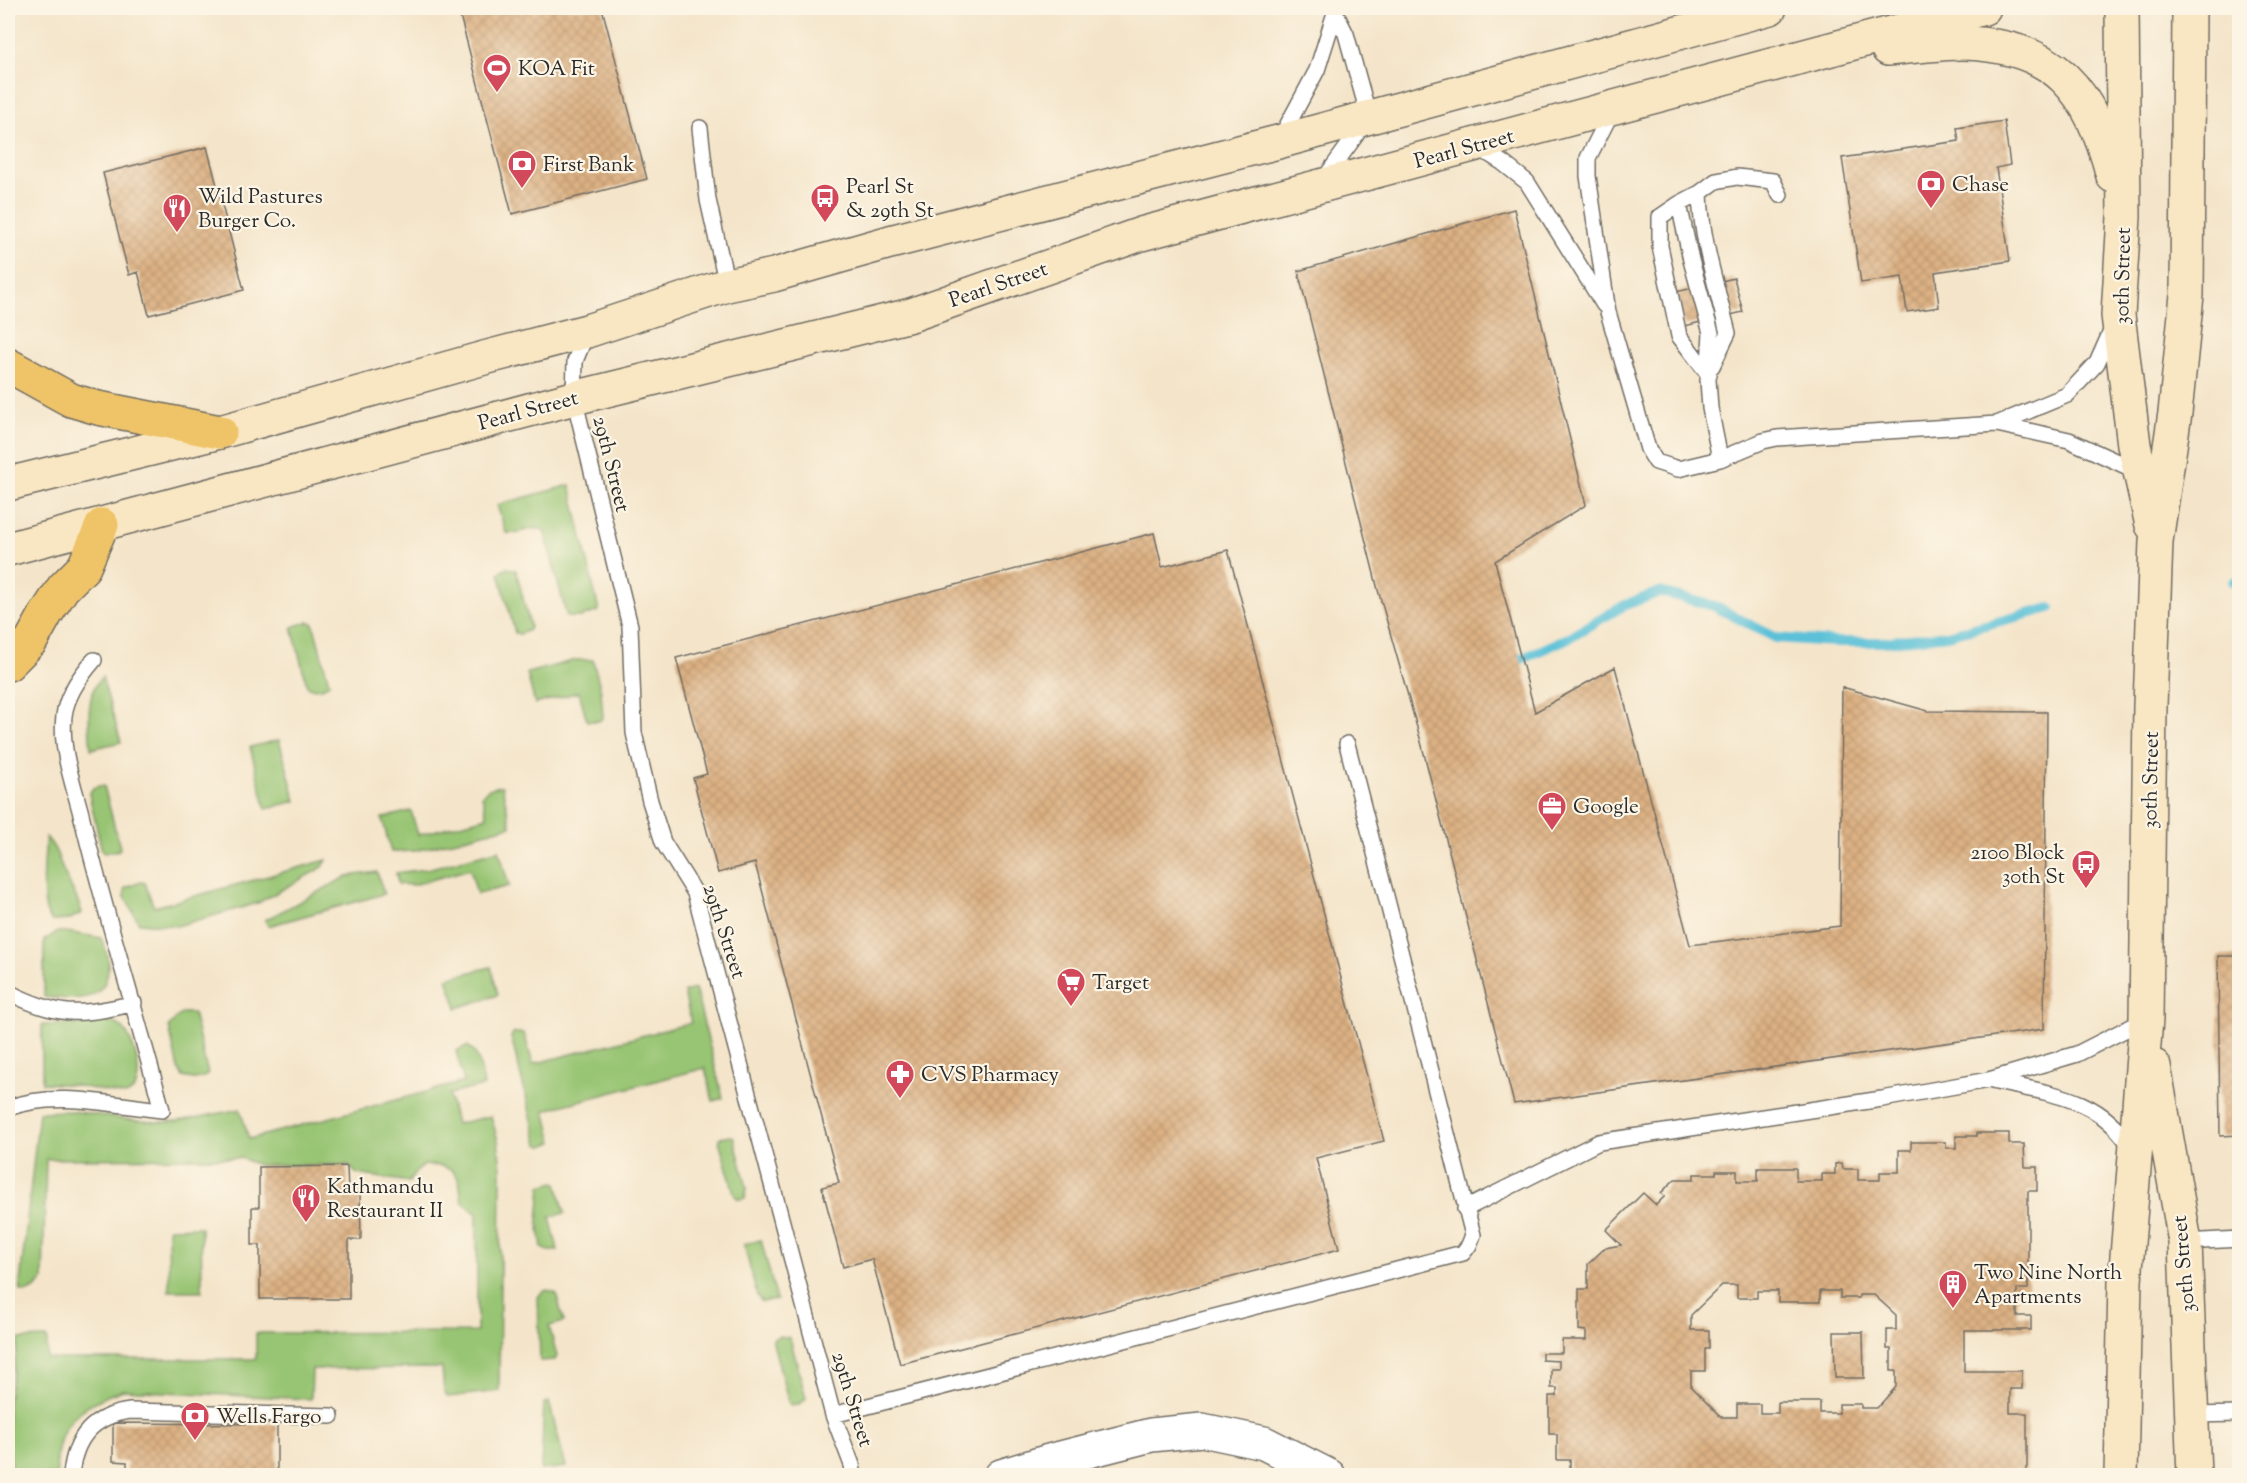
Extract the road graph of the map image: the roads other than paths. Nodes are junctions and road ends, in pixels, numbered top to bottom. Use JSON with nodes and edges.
{"nodes":[{"id":1,"x":1770,"y":8,"type":"edge"},
{"id":2,"x":1984,"y":8,"type":"edge"},
{"id":3,"x":2122,"y":8,"type":"edge"},
{"id":4,"x":2189,"y":8,"type":"edge"},
{"id":5,"x":1334,"y":10,"type":"edge"},
{"id":6,"x":1806,"y":56,"type":"junction"},
{"id":7,"x":1614,"y":108,"type":"junction"},
{"id":8,"x":1369,"y":117,"type":"junction"},
{"id":9,"x":700,"y":129,"type":"dead end"},
{"id":10,"x":1278,"y":142,"type":"junction"},
{"id":11,"x":1475,"y":146,"type":"junction"},
{"id":12,"x":1318,"y":187,"type":"junction"},
{"id":13,"x":1700,"y":193,"type":"junction"},
{"id":14,"x":1780,"y":195,"type":"dead end"},
{"id":15,"x":1679,"y":204,"type":"junction"},
{"id":16,"x":2124,"y":217,"type":"junction"},
{"id":17,"x":727,"y":285,"type":"junction"},
{"id":18,"x":1608,"y":312,"type":"junction"},
{"id":19,"x":2118,"y":315,"type":"junction"},
{"id":20,"x":587,"y":331,"type":"junction"},
{"id":21,"x":8,"y":365,"type":"edge"},
{"id":22,"x":1709,"y":373,"type":"junction"},
{"id":23,"x":574,"y":398,"type":"junction"},
{"id":24,"x":1997,"y":424,"type":"junction"},
{"id":25,"x":220,"y":432,"type":"junction"},
{"id":26,"x":1720,"y":459,"type":"junction"},
{"id":27,"x":2139,"y":472,"type":"junction"},
{"id":28,"x":8,"y":484,"type":"edge"},
{"id":29,"x":102,"y":525,"type":"junction"},
{"id":30,"x":2156,"y":541,"type":"junction"},
{"id":31,"x":8,"y":549,"type":"edge"},
{"id":32,"x":94,"y":660,"type":"dead end"},
{"id":33,"x":8,"y":664,"type":"edge"},
{"id":34,"x":1347,"y":744,"type":"dead end"},
{"id":35,"x":8,"y":992,"type":"edge"},
{"id":36,"x":134,"y":1003,"type":"junction"},
{"id":37,"x":2146,"y":1019,"type":"junction"},
{"id":38,"x":1989,"y":1080,"type":"junction"},
{"id":39,"x":8,"y":1108,"type":"edge"},
{"id":40,"x":2135,"y":1155,"type":"junction"},
{"id":41,"x":1465,"y":1209,"type":"junction"},
{"id":42,"x":2240,"y":1239,"type":"edge"},
{"id":43,"x":2185,"y":1242,"type":"junction"},
{"id":44,"x":2240,"y":1414,"type":"edge"},
{"id":45,"x":833,"y":1415,"type":"junction"},
{"id":46,"x":2192,"y":1415,"type":"junction"},
{"id":47,"x":331,"y":1416,"type":"dead end"},
{"id":48,"x":71,"y":1476,"type":"edge"},
{"id":49,"x":854,"y":1476,"type":"edge"},
{"id":50,"x":1001,"y":1476,"type":"edge"},
{"id":51,"x":1329,"y":1476,"type":"edge"},
{"id":52,"x":2121,"y":1476,"type":"edge"},
{"id":53,"x":2194,"y":1476,"type":"edge"}],
"edges":[{"from":1,"to":8,"type":"main road"},
{"from":2,"to":6,"type":"main road","name":"Pearl Street"},
{"from":3,"to":16,"type":"main road","name":"30th Street"},
{"from":4,"to":30,"type":"main road","name":"30th Street"},
{"from":5,"to":8,"type":"lane"},
{"from":5,"to":10,"type":"lane"},
{"from":6,"to":7,"type":"main road","name":"Pearl Street"},
{"from":6,"to":16,"type":"main road"},
{"from":7,"to":11,"type":"main road","name":"Pearl Street"},
{"from":7,"to":18,"type":"lane"},
{"from":8,"to":10,"type":"main road"},
{"from":8,"to":12,"type":"lane"},
{"from":9,"to":17,"type":"lane"},
{"from":10,"to":17,"type":"main road"},
{"from":11,"to":12,"type":"main road","name":"Pearl Street"},
{"from":11,"to":18,"type":"lane"},
{"from":12,"to":23,"type":"main road","name":"Pearl Street"},
{"from":13,"to":14,"type":"lane"},
{"from":13,"to":15,"type":"lane"},
{"from":13,"to":22,"type":"lane"},
{"from":15,"to":22,"type":"lane"},
{"from":15,"to":22,"type":"lane"},
{"from":16,"to":19,"type":"main road","name":"30th Street"},
{"from":17,"to":20,"type":"main road"},
{"from":18,"to":26,"type":"lane"},
{"from":19,"to":24,"type":"lane"},
{"from":19,"to":27,"type":"main road","name":"30th Street"},
{"from":20,"to":23,"type":"lane","name":"29th Street"},
{"from":20,"to":25,"type":"main road"},
{"from":21,"to":25,"type":"highway"},
{"from":22,"to":26,"type":"lane"},
{"from":23,"to":29,"type":"main road","name":"Pearl Street"},
{"from":23,"to":45,"type":"lane","name":"29th Street"},
{"from":24,"to":26,"type":"lane"},
{"from":24,"to":27,"type":"lane"},
{"from":25,"to":28,"type":"main road"},
{"from":27,"to":30,"type":"main road","name":"30th Street"},
{"from":29,"to":31,"type":"main road","name":"Pearl Street"},
{"from":29,"to":33,"type":"highway"},
{"from":30,"to":37,"type":"main road","name":"30th Street"},
{"from":32,"to":36,"type":"lane"},
{"from":34,"to":41,"type":"lane"},
{"from":35,"to":36,"type":"lane"},
{"from":36,"to":39,"type":"lane"},
{"from":37,"to":38,"type":"lane"},
{"from":37,"to":40,"type":"main road","name":"30th Street"},
{"from":37,"to":43,"type":"main road","name":"30th Street"},
{"from":38,"to":40,"type":"lane"},
{"from":38,"to":41,"type":"lane"},
{"from":40,"to":52,"type":"main road","name":"30th Street"},
{"from":41,"to":45,"type":"lane"},
{"from":42,"to":43,"type":"lane"},
{"from":43,"to":46,"type":"main road","name":"30th Street"},
{"from":44,"to":46,"type":"lane"},
{"from":45,"to":49,"type":"lane","name":"29th Street"},
{"from":46,"to":53,"type":"main road","name":"30th Street"},
{"from":47,"to":48,"type":"lane"},
{"from":50,"to":51,"type":"street"}]}
